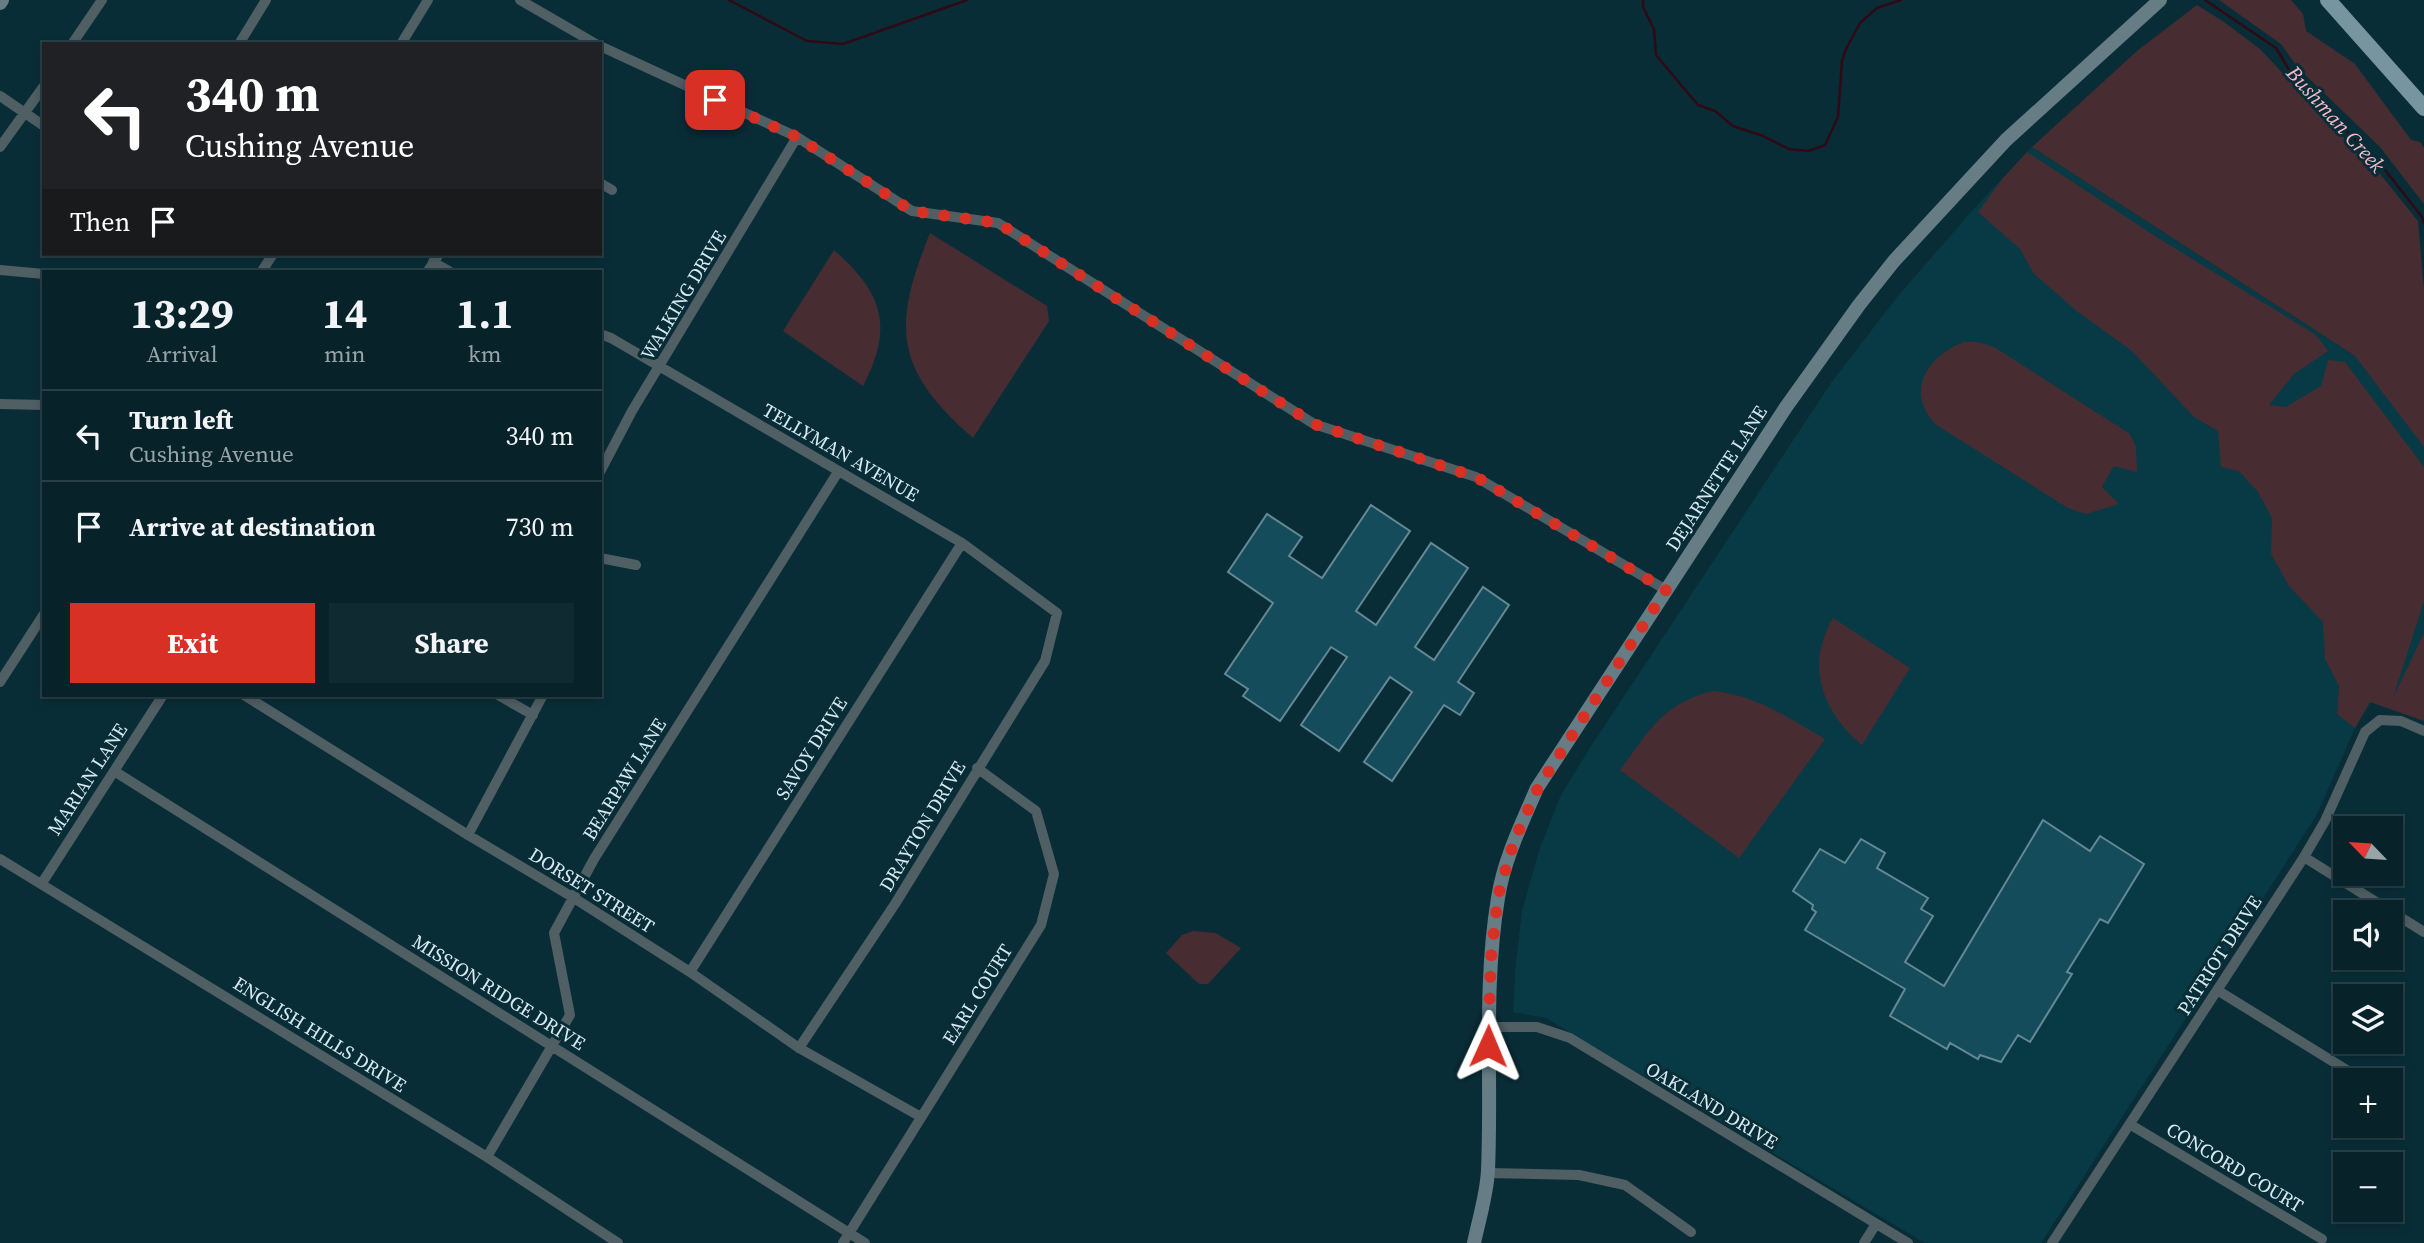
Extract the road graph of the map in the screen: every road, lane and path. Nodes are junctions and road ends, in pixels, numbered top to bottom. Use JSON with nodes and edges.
{"nodes":[{"id":1,"x":102,"y":0,"type":"edge"},
{"id":2,"x":265,"y":0,"type":"edge"},
{"id":3,"x":428,"y":0,"type":"edge"},
{"id":4,"x":520,"y":0,"type":"edge"},
{"id":5,"x":2160,"y":0,"type":"edge"},
{"id":6,"x":2328,"y":0,"type":"edge"},
{"id":7,"x":574,"y":39,"type":"edge"},
{"id":8,"x":73,"y":42,"type":"edge"},
{"id":9,"x":240,"y":42,"type":"edge"},
{"id":10,"x":402,"y":42,"type":"edge"},
{"id":11,"x":602,"y":47,"type":"edge"},
{"id":12,"x":42,"y":89,"type":"edge"},
{"id":13,"x":0,"y":96,"type":"edge"},
{"id":14,"x":2424,"y":108,"type":"edge"},
{"id":15,"x":25,"y":113,"type":"junction"},
{"id":16,"x":42,"y":124,"type":"edge"},
{"id":17,"x":797,"y":137,"type":"junction"},
{"id":18,"x":0,"y":147,"type":"edge"},
{"id":19,"x":602,"y":184,"type":"edge"},
{"id":20,"x":612,"y":190,"type":"dead end"},
{"id":21,"x":0,"y":270,"type":"edge"},
{"id":22,"x":42,"y":274,"type":"edge"},
{"id":23,"x":602,"y":335,"type":"edge"},
{"id":24,"x":660,"y":367,"type":"junction"},
{"id":25,"x":0,"y":404,"type":"edge"},
{"id":26,"x":42,"y":405,"type":"edge"},
{"id":27,"x":602,"y":468,"type":"edge"},
{"id":28,"x":838,"y":472,"type":"junction"},
{"id":29,"x":962,"y":543,"type":"junction"},
{"id":30,"x":602,"y":558,"type":"edge"},
{"id":31,"x":636,"y":565,"type":"dead end"},
{"id":32,"x":1666,"y":590,"type":"junction"},
{"id":33,"x":1057,"y":613,"type":"joint"},
{"id":34,"x":42,"y":617,"type":"edge"},
{"id":35,"x":0,"y":682,"type":"edge"},
{"id":36,"x":162,"y":697,"type":"edge"},
{"id":37,"x":247,"y":697,"type":"edge"},
{"id":38,"x":502,"y":697,"type":"edge"},
{"id":39,"x":542,"y":697,"type":"edge"},
{"id":40,"x":533,"y":715,"type":"junction"},
{"id":41,"x":2424,"y":731,"type":"edge"},
{"id":42,"x":977,"y":768,"type":"junction"},
{"id":43,"x":114,"y":771,"type":"junction"},
{"id":44,"x":468,"y":835,"type":"junction"},
{"id":45,"x":2304,"y":857,"type":"junction"},
{"id":46,"x":0,"y":859,"type":"edge"},
{"id":47,"x":41,"y":883,"type":"junction"},
{"id":48,"x":574,"y":898,"type":"junction"},
{"id":49,"x":2424,"y":932,"type":"edge"},
{"id":50,"x":690,"y":972,"type":"junction"},
{"id":51,"x":2217,"y":990,"type":"junction"},
{"id":52,"x":1488,"y":1027,"type":"junction"},
{"id":53,"x":551,"y":1046,"type":"junction"},
{"id":54,"x":799,"y":1048,"type":"junction"},
{"id":55,"x":2344,"y":1068,"type":"edge"},
{"id":56,"x":921,"y":1117,"type":"junction"},
{"id":57,"x":2131,"y":1125,"type":"junction"},
{"id":58,"x":486,"y":1157,"type":"junction"},
{"id":59,"x":1488,"y":1173,"type":"junction"},
{"id":60,"x":1876,"y":1224,"type":"junction"},
{"id":61,"x":1691,"y":1232,"type":"dead end"},
{"id":62,"x":849,"y":1233,"type":"junction"},
{"id":63,"x":2322,"y":1239,"type":"dead end"},
{"id":64,"x":618,"y":1243,"type":"edge"},
{"id":65,"x":843,"y":1243,"type":"edge"},
{"id":66,"x":865,"y":1243,"type":"edge"},
{"id":67,"x":1474,"y":1243,"type":"edge"},
{"id":68,"x":1864,"y":1243,"type":"edge"},
{"id":69,"x":1908,"y":1243,"type":"edge"},
{"id":70,"x":2052,"y":1243,"type":"edge"}],
"edges":[{"from":1,"to":8,"type":"street"},
{"from":2,"to":9,"type":"street"},
{"from":3,"to":10,"type":"street"},
{"from":4,"to":7,"type":"street"},
{"from":5,"to":32,"type":"main road","name":"DEJARNETTE LANE"},
{"from":6,"to":14,"type":"main road"},
{"from":11,"to":17,"type":"street"},
{"from":12,"to":15,"type":"street"},
{"from":13,"to":15,"type":"street"},
{"from":15,"to":16,"type":"street"},
{"from":15,"to":18,"type":"street"},
{"from":17,"to":24,"type":"street","name":"WALKING DRIVE"},
{"from":17,"to":32,"type":"street"},
{"from":19,"to":20,"type":"street"},
{"from":21,"to":22,"type":"street"},
{"from":23,"to":24,"type":"street","name":"TELLYMAN AVENUE"},
{"from":24,"to":27,"type":"street","name":"WALKING DRIVE"},
{"from":24,"to":28,"type":"street","name":"TELLYMAN AVENUE"},
{"from":25,"to":26,"type":"street"},
{"from":28,"to":29,"type":"street","name":"TELLYMAN AVENUE"},
{"from":28,"to":48,"type":"street","name":"BEARPAW LANE"},
{"from":29,"to":33,"type":"street","name":"TELLYMAN AVENUE"},
{"from":29,"to":50,"type":"street","name":"SAVOY DRIVE"},
{"from":30,"to":31,"type":"street"},
{"from":32,"to":52,"type":"main road","name":"DEJARNETTE LANE"},
{"from":33,"to":42,"type":"street","name":"DRAYTON DRIVE"},
{"from":34,"to":35,"type":"street"},
{"from":36,"to":43,"type":"street","name":"MARIAN LANE"},
{"from":37,"to":44,"type":"street","name":"DORSET STREET"},
{"from":38,"to":40,"type":"street"},
{"from":39,"to":40,"type":"street"},
{"from":40,"to":44,"type":"street"},
{"from":41,"to":45,"type":"street","name":"PATRIOT DRIVE"},
{"from":42,"to":54,"type":"street","name":"DRAYTON DRIVE"},
{"from":42,"to":56,"type":"street","name":"EARL COURT"},
{"from":43,"to":47,"type":"street","name":"MARIAN LANE"},
{"from":43,"to":53,"type":"street","name":"MISSION RIDGE DRIVE"},
{"from":44,"to":48,"type":"street","name":"DORSET STREET"},
{"from":45,"to":49,"type":"street"},
{"from":45,"to":51,"type":"street","name":"PATRIOT DRIVE"},
{"from":46,"to":47,"type":"street","name":"ENGLISH HILLS DRIVE"},
{"from":47,"to":58,"type":"street","name":"ENGLISH HILLS DRIVE"},
{"from":48,"to":50,"type":"street","name":"DORSET STREET"},
{"from":48,"to":53,"type":"street","name":"BEARPAW LANE"},
{"from":50,"to":54,"type":"street","name":"DORSET STREET"},
{"from":51,"to":55,"type":"street"},
{"from":51,"to":57,"type":"street","name":"PATRIOT DRIVE"},
{"from":52,"to":59,"type":"main road","name":"DEJARNETTE LANE"},
{"from":52,"to":60,"type":"street","name":"OAKLAND DRIVE"},
{"from":53,"to":58,"type":"street","name":"BEARPAW LANE"},
{"from":53,"to":62,"type":"street","name":"MISSION RIDGE DRIVE"},
{"from":54,"to":56,"type":"street","name":"DORSET STREET"},
{"from":56,"to":62,"type":"street","name":"EARL COURT"},
{"from":57,"to":63,"type":"street","name":"CONCORD COURT"},
{"from":57,"to":70,"type":"street","name":"PATRIOT DRIVE"},
{"from":58,"to":64,"type":"street","name":"ENGLISH HILLS DRIVE"},
{"from":59,"to":61,"type":"street"},
{"from":59,"to":67,"type":"main road","name":"DEJARNETTE LANE"},
{"from":60,"to":68,"type":"street"},
{"from":60,"to":69,"type":"street","name":"OAKLAND DRIVE"},
{"from":62,"to":65,"type":"street","name":"EARL COURT"},
{"from":62,"to":66,"type":"street","name":"MISSION RIDGE DRIVE"}]}
